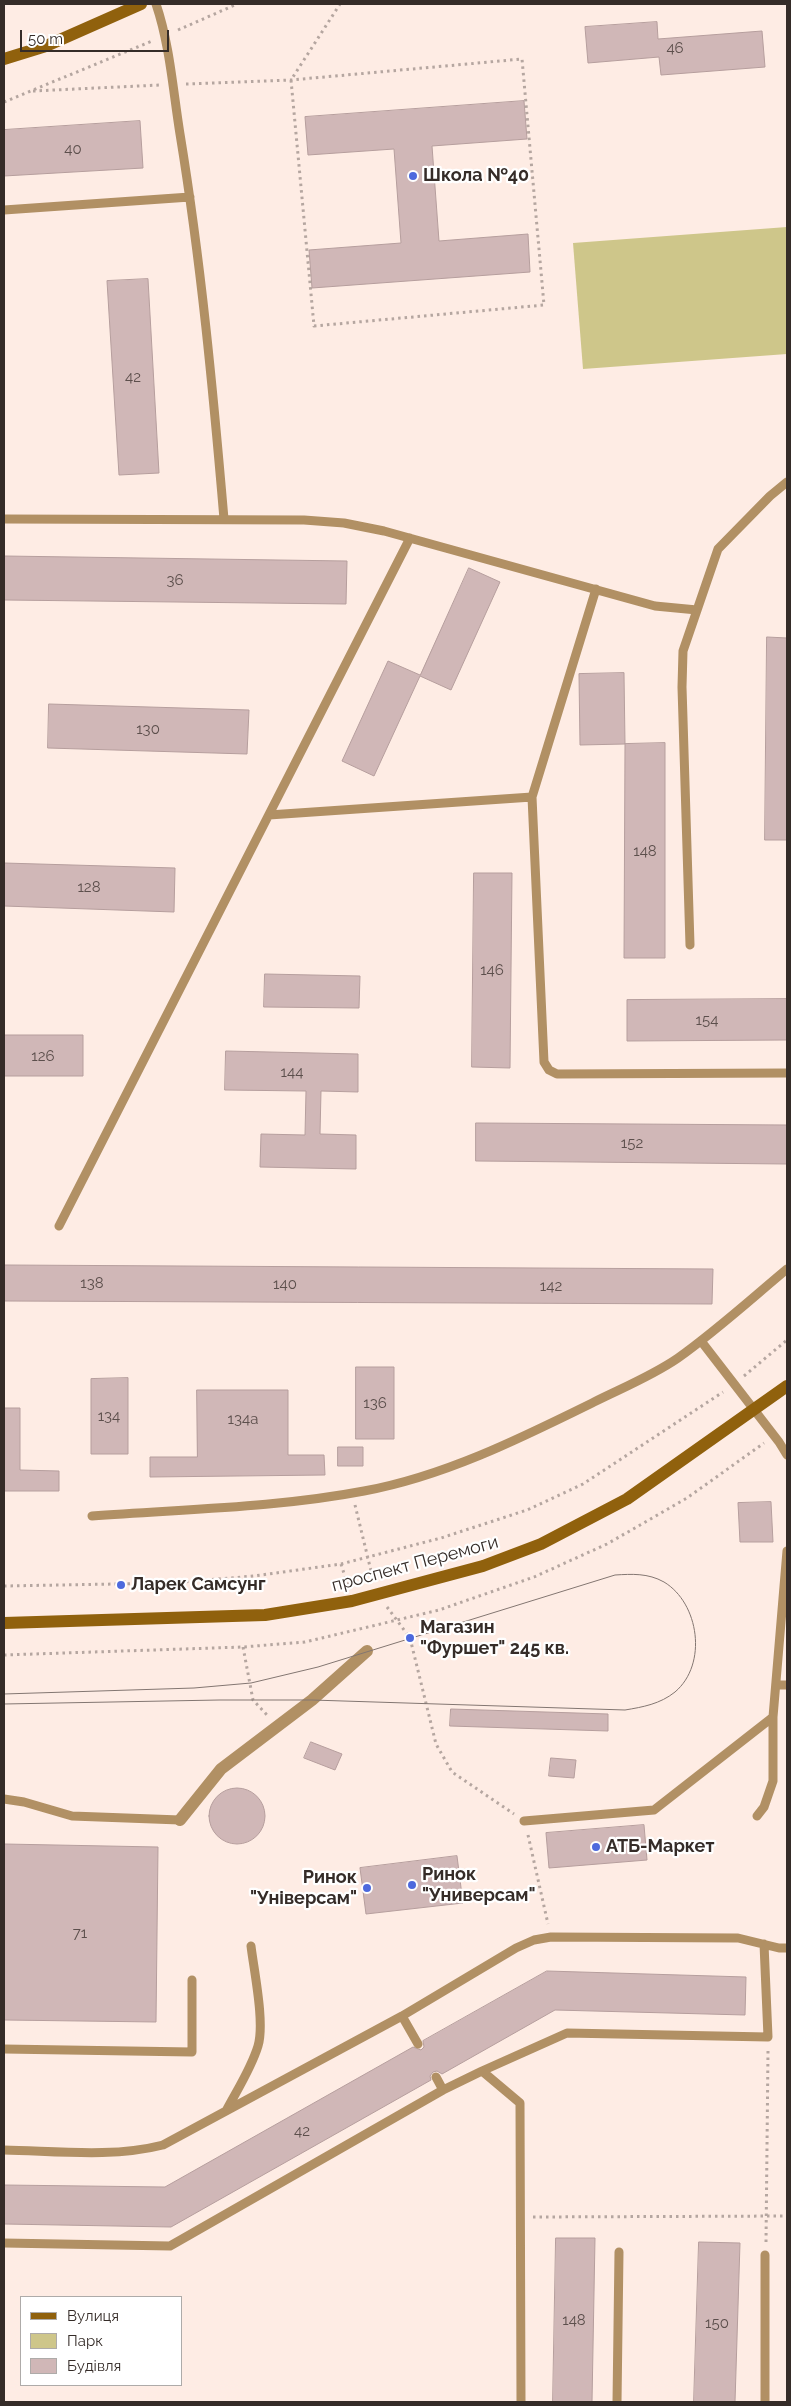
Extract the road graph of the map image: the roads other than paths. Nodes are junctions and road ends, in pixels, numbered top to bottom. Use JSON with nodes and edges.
{"nodes":[{"id":1,"x":141,"y":4,"type":"edge"},
{"id":2,"x":156,"y":4,"type":"edge"},
{"id":3,"x":4,"y":60,"type":"edge"},
{"id":4,"x":190,"y":197,"type":"junction"},
{"id":5,"x":4,"y":210,"type":"edge"},
{"id":6,"x":787,"y":482,"type":"edge"},
{"id":7,"x":4,"y":519,"type":"edge"},
{"id":8,"x":224,"y":519,"type":"junction"},
{"id":9,"x":410,"y":538,"type":"junction"},
{"id":10,"x":596,"y":589,"type":"junction"},
{"id":11,"x":697,"y":610,"type":"junction"},
{"id":12,"x":532,"y":797,"type":"junction"},
{"id":13,"x":269,"y":815,"type":"junction"},
{"id":14,"x":690,"y":946,"type":"dead end"},
{"id":15,"x":787,"y":1073,"type":"edge"},
{"id":16,"x":59,"y":1226,"type":"dead end"},
{"id":17,"x":787,"y":1269,"type":"edge"},
{"id":18,"x":701,"y":1341,"type":"junction"},
{"id":19,"x":787,"y":1386,"type":"edge"},
{"id":20,"x":755,"y":1410,"type":"junction"},
{"id":21,"x":787,"y":1455,"type":"edge"},
{"id":22,"x":92,"y":1516,"type":"dead end"},
{"id":23,"x":787,"y":1552,"type":"edge"},
{"id":24,"x":4,"y":1623,"type":"edge"},
{"id":25,"x":367,"y":1651,"type":"dead end"},
{"id":26,"x":776,"y":1685,"type":"junction"},
{"id":27,"x":787,"y":1685,"type":"edge"},
{"id":28,"x":773,"y":1717,"type":"junction"},
{"id":29,"x":4,"y":1799,"type":"edge"},
{"id":30,"x":757,"y":1816,"type":"dead end"},
{"id":31,"x":180,"y":1820,"type":"joint"},
{"id":32,"x":524,"y":1821,"type":"road end"},
{"id":33,"x":764,"y":1944,"type":"junction"},
{"id":34,"x":252,"y":1946,"type":"dead end"},
{"id":35,"x":787,"y":1948,"type":"edge"},
{"id":36,"x":192,"y":1980,"type":"dead end"},
{"id":37,"x":402,"y":2016,"type":"junction"},
{"id":38,"x":418,"y":2044,"type":"dead end"},
{"id":39,"x":4,"y":2049,"type":"edge"},
{"id":40,"x":482,"y":2070,"type":"junction"},
{"id":41,"x":436,"y":2077,"type":"dead end"},
{"id":42,"x":443,"y":2090,"type":"junction"},
{"id":43,"x":226,"y":2111,"type":"junction"},
{"id":44,"x":4,"y":2150,"type":"edge"},
{"id":45,"x":4,"y":2243,"type":"edge"},
{"id":46,"x":619,"y":2252,"type":"dead end"},
{"id":47,"x":766,"y":2255,"type":"road end"},
{"id":48,"x":521,"y":2402,"type":"edge"},
{"id":49,"x":617,"y":2402,"type":"edge"},
{"id":50,"x":765,"y":2402,"type":"edge"}],
"edges":[{"from":1,"to":3,"type":"main road"},
{"from":2,"to":4,"type":"lane"},
{"from":4,"to":5,"type":"lane"},
{"from":4,"to":8,"type":"lane"},
{"from":6,"to":11,"type":"lane"},
{"from":7,"to":8,"type":"lane"},
{"from":8,"to":9,"type":"lane"},
{"from":9,"to":10,"type":"lane"},
{"from":9,"to":13,"type":"lane"},
{"from":10,"to":11,"type":"lane"},
{"from":10,"to":12,"type":"lane"},
{"from":11,"to":14,"type":"lane"},
{"from":12,"to":13,"type":"lane"},
{"from":12,"to":15,"type":"lane"},
{"from":13,"to":16,"type":"lane"},
{"from":17,"to":18,"type":"lane"},
{"from":18,"to":20,"type":"lane"},
{"from":18,"to":22,"type":"lane"},
{"from":19,"to":20,"type":"main road","name":"проспект Перемоги"},
{"from":20,"to":21,"type":"lane"},
{"from":20,"to":24,"type":"main road","name":"проспект Перемоги"},
{"from":23,"to":26,"type":"lane"},
{"from":25,"to":31,"type":"street"},
{"from":26,"to":27,"type":"lane"},
{"from":26,"to":28,"type":"lane"},
{"from":28,"to":30,"type":"lane"},
{"from":28,"to":32,"type":"lane"},
{"from":29,"to":31,"type":"lane"},
{"from":33,"to":35,"type":"lane"},
{"from":33,"to":37,"type":"lane"},
{"from":33,"to":40,"type":"lane"},
{"from":34,"to":43,"type":"lane"},
{"from":36,"to":39,"type":"lane"},
{"from":37,"to":38,"type":"lane"},
{"from":37,"to":43,"type":"lane"},
{"from":40,"to":42,"type":"lane"},
{"from":40,"to":48,"type":"lane"},
{"from":41,"to":42,"type":"lane"},
{"from":42,"to":45,"type":"lane"},
{"from":43,"to":44,"type":"lane"},
{"from":46,"to":49,"type":"lane"},
{"from":47,"to":50,"type":"lane"}]}
